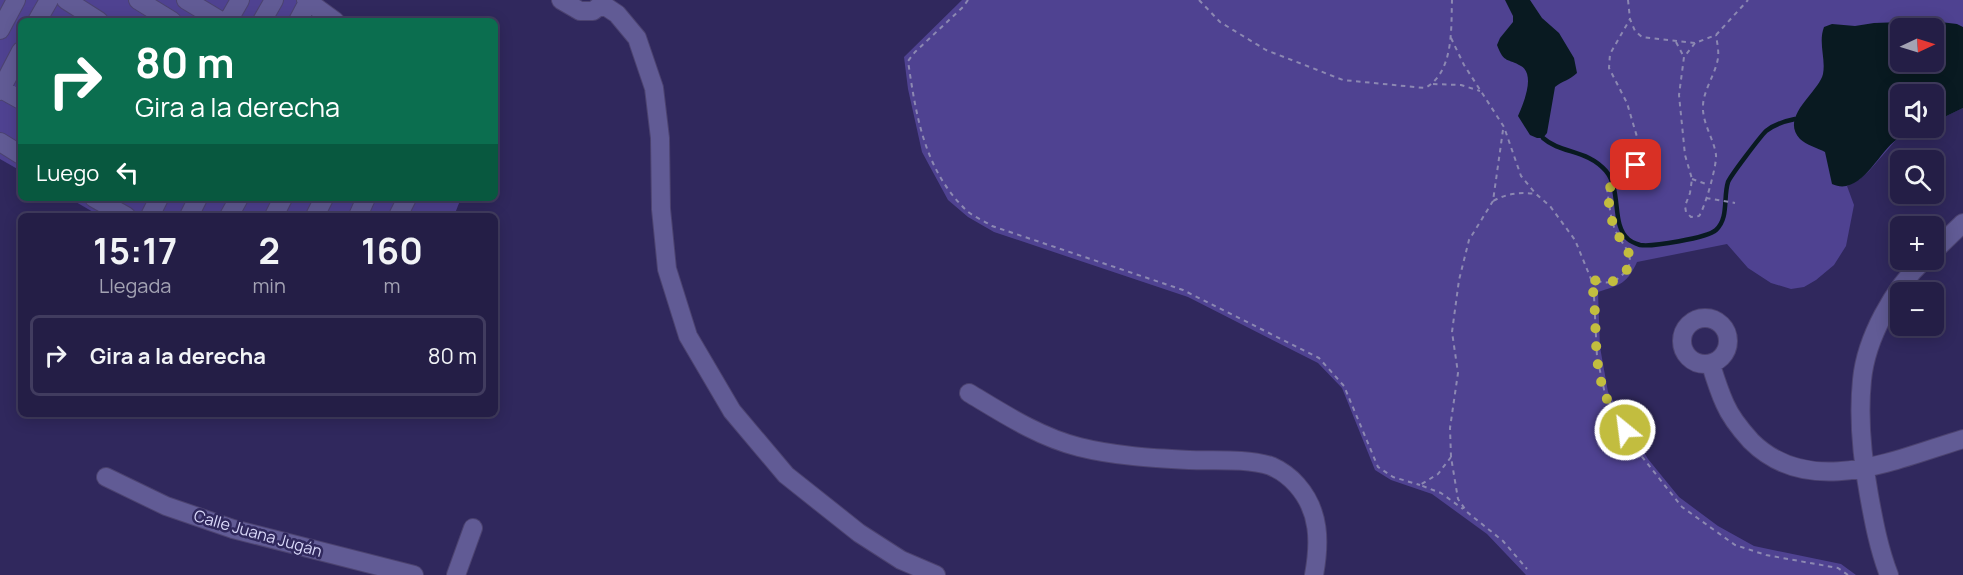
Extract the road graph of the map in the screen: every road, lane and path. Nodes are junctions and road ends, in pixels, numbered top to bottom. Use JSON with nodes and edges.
{"nodes":[{"id":1,"x":16,"y":0,"type":"edge"},
{"id":2,"x":48,"y":0,"type":"edge"},
{"id":3,"x":66,"y":0,"type":"edge"},
{"id":4,"x":138,"y":0,"type":"edge"},
{"id":5,"x":240,"y":0,"type":"edge"},
{"id":6,"x":274,"y":0,"type":"edge"},
{"id":7,"x":561,"y":0,"type":"edge"},
{"id":8,"x":968,"y":0,"type":"edge"},
{"id":9,"x":1199,"y":0,"type":"edge"},
{"id":10,"x":1452,"y":0,"type":"edge"},
{"id":11,"x":1628,"y":0,"type":"edge"},
{"id":12,"x":1748,"y":0,"type":"edge"},
{"id":13,"x":307,"y":1,"type":"edge"},
{"id":14,"x":602,"y":2,"type":"edge"},
{"id":15,"x":200,"y":8,"type":"edge"},
{"id":16,"x":39,"y":18,"type":"edge"},
{"id":17,"x":94,"y":18,"type":"edge"},
{"id":18,"x":167,"y":18,"type":"edge"},
{"id":19,"x":216,"y":18,"type":"edge"},
{"id":20,"x":230,"y":18,"type":"edge"},
{"id":21,"x":264,"y":18,"type":"edge"},
{"id":22,"x":299,"y":18,"type":"edge"},
{"id":23,"x":330,"y":18,"type":"edge"},
{"id":24,"x":1630,"y":19,"type":"junction"},
{"id":25,"x":0,"y":30,"type":"edge"},
{"id":26,"x":1716,"y":35,"type":"junction"},
{"id":27,"x":1451,"y":38,"type":"junction"},
{"id":28,"x":1676,"y":42,"type":"junction"},
{"id":29,"x":1695,"y":43,"type":"junction"},
{"id":30,"x":1684,"y":57,"type":"junction"},
{"id":31,"x":18,"y":61,"type":"edge"},
{"id":32,"x":1432,"y":84,"type":"junction"},
{"id":33,"x":1,"y":90,"type":"edge"},
{"id":34,"x":1480,"y":91,"type":"junction"},
{"id":35,"x":18,"y":98,"type":"edge"},
{"id":36,"x":1504,"y":127,"type":"junction"},
{"id":37,"x":0,"y":142,"type":"edge"},
{"id":38,"x":18,"y":153,"type":"edge"},
{"id":39,"x":1692,"y":179,"type":"junction"},
{"id":40,"x":1709,"y":184,"type":"junction"},
{"id":41,"x":1536,"y":194,"type":"junction"},
{"id":42,"x":1706,"y":198,"type":"junction"},
{"id":43,"x":102,"y":201,"type":"edge"},
{"id":44,"x":1493,"y":201,"type":"junction"},
{"id":45,"x":1735,"y":203,"type":"dead end"},
{"id":46,"x":119,"y":208,"type":"edge"},
{"id":47,"x":1963,"y":223,"type":"edge"},
{"id":48,"x":1944,"y":241,"type":"edge"},
{"id":49,"x":1916,"y":270,"type":"edge"},
{"id":50,"x":1591,"y":279,"type":"junction"},
{"id":51,"x":1711,"y":365,"type":"dead end"},
{"id":52,"x":969,"y":393,"type":"dead end"},
{"id":53,"x":1963,"y":439,"type":"edge"},
{"id":54,"x":1451,"y":457,"type":"junction"},
{"id":55,"x":1864,"y":468,"type":"junction"},
{"id":56,"x":106,"y":477,"type":"dead end"},
{"id":57,"x":1420,"y":485,"type":"junction"},
{"id":58,"x":1467,"y":512,"type":"junction"},
{"id":59,"x":473,"y":528,"type":"dead end"},
{"id":60,"x":344,"y":567,"type":"edge"},
{"id":61,"x":1527,"y":569,"type":"dead end"},
{"id":62,"x":414,"y":575,"type":"edge"},
{"id":63,"x":456,"y":575,"type":"edge"},
{"id":64,"x":936,"y":575,"type":"edge"},
{"id":65,"x":1314,"y":575,"type":"edge"},
{"id":66,"x":1848,"y":575,"type":"edge"},
{"id":67,"x":1889,"y":575,"type":"edge"}],
"edges":[{"from":1,"to":25,"type":"street"},
{"from":2,"to":16,"type":"street"},
{"from":3,"to":17,"type":"street"},
{"from":4,"to":18,"type":"street"},
{"from":5,"to":20,"type":"street"},
{"from":6,"to":21,"type":"street"},
{"from":7,"to":14,"type":"street"},
{"from":8,"to":57,"type":"path"},
{"from":9,"to":32,"type":"path"},
{"from":10,"to":27,"type":"path"},
{"from":11,"to":24,"type":"path"},
{"from":12,"to":26,"type":"path"},
{"from":13,"to":22,"type":"street"},
{"from":13,"to":23,"type":"street"},
{"from":14,"to":64,"type":"street"},
{"from":15,"to":19,"type":"street"},
{"from":24,"to":28,"type":"path"},
{"from":24,"to":50,"type":"path"},
{"from":26,"to":29,"type":"path"},
{"from":26,"to":40,"type":"path"},
{"from":27,"to":32,"type":"path"},
{"from":27,"to":34,"type":"path"},
{"from":28,"to":29,"type":"path"},
{"from":28,"to":30,"type":"path"},
{"from":29,"to":30,"type":"path"},
{"from":30,"to":39,"type":"path"},
{"from":31,"to":33,"type":"street"},
{"from":32,"to":34,"type":"path"},
{"from":33,"to":35,"type":"street"},
{"from":34,"to":36,"type":"path"},
{"from":36,"to":41,"type":"path"},
{"from":36,"to":44,"type":"path"},
{"from":37,"to":38,"type":"street"},
{"from":39,"to":40,"type":"path"},
{"from":39,"to":42,"type":"path"},
{"from":40,"to":42,"type":"path"},
{"from":41,"to":44,"type":"path"},
{"from":41,"to":50,"type":"path"},
{"from":42,"to":45,"type":"path"},
{"from":43,"to":46,"type":"street"},
{"from":44,"to":54,"type":"path"},
{"from":47,"to":48,"type":"street"},
{"from":49,"to":55,"type":"street"},
{"from":50,"to":66,"type":"path"},
{"from":51,"to":55,"type":"street"},
{"from":52,"to":65,"type":"street"},
{"from":53,"to":55,"type":"street"},
{"from":54,"to":57,"type":"path"},
{"from":54,"to":58,"type":"path"},
{"from":55,"to":67,"type":"street"},
{"from":56,"to":60,"type":"street","name":"Calle Juana Jugán"},
{"from":57,"to":58,"type":"path"},
{"from":58,"to":61,"type":"path"},
{"from":59,"to":63,"type":"street"},
{"from":60,"to":62,"type":"street","name":"Calle Juana Jugán"}]}
